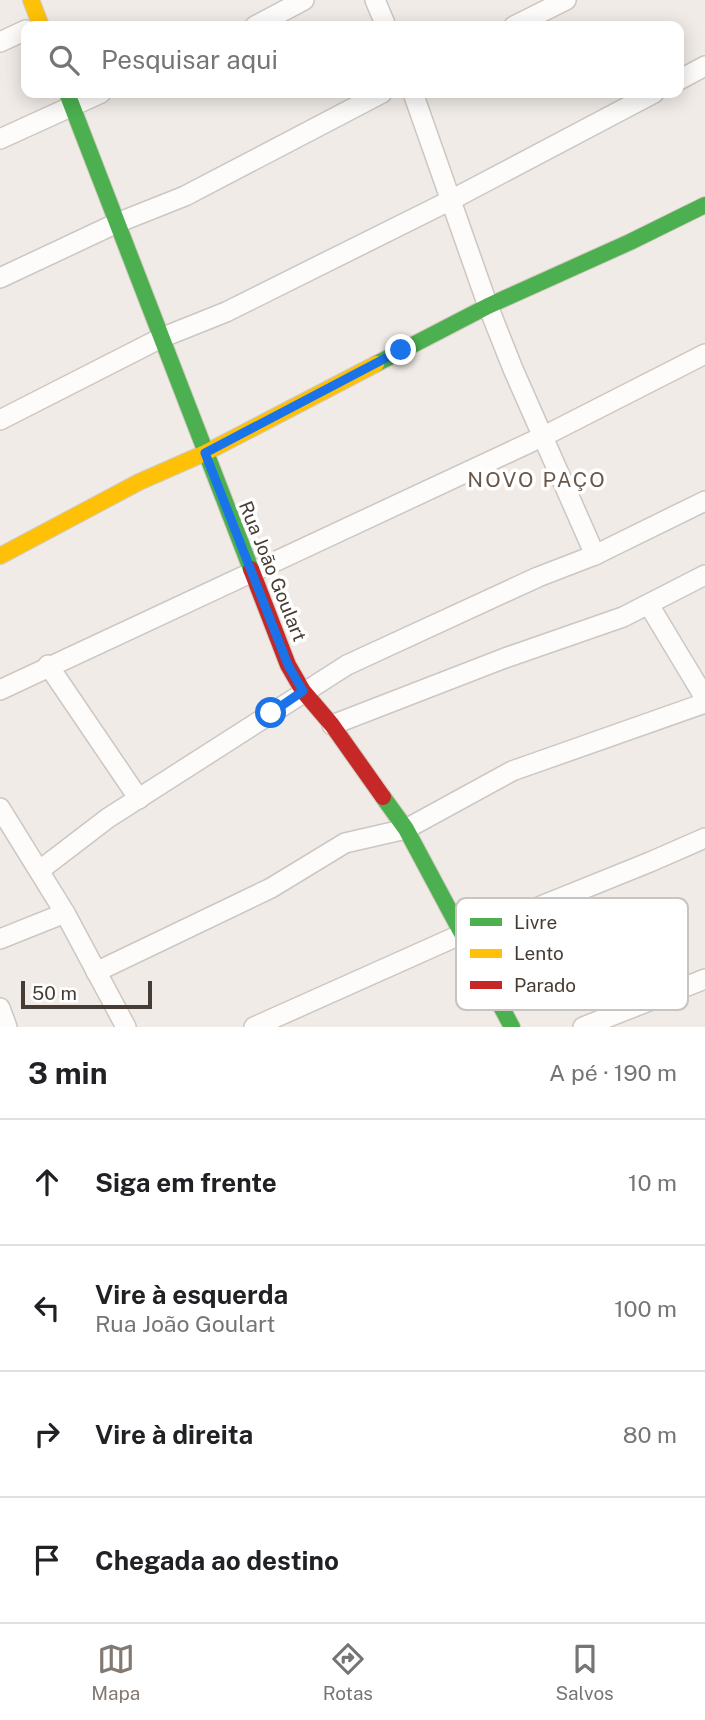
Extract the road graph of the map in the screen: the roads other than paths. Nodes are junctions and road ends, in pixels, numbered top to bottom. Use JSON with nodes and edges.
{"nodes":[{"id":1,"x":31,"y":0,"type":"edge"},
{"id":2,"x":304,"y":0,"type":"edge"},
{"id":3,"x":374,"y":0,"type":"edge"},
{"id":4,"x":566,"y":0,"type":"edge"},
{"id":5,"x":35,"y":21,"type":"edge"},
{"id":6,"x":264,"y":21,"type":"edge"},
{"id":7,"x":384,"y":21,"type":"edge"},
{"id":8,"x":524,"y":21,"type":"edge"},
{"id":9,"x":21,"y":33,"type":"edge"},
{"id":10,"x":0,"y":42,"type":"edge"},
{"id":11,"x":705,"y":66,"type":"edge"},
{"id":12,"x":684,"y":77,"type":"edge"},
{"id":13,"x":372,"y":98,"type":"edge"},
{"id":14,"x":415,"y":98,"type":"edge"},
{"id":15,"x":644,"y":98,"type":"edge"},
{"id":16,"x":69,"y":99,"type":"edge"},
{"id":17,"x":0,"y":139,"type":"edge"},
{"id":18,"x":451,"y":200,"type":"junction"},
{"id":19,"x":705,"y":205,"type":"edge"},
{"id":20,"x":117,"y":223,"type":"junction"},
{"id":21,"x":0,"y":278,"type":"edge"},
{"id":22,"x":488,"y":306,"type":"junction"},
{"id":23,"x":161,"y":338,"type":"junction"},
{"id":24,"x":705,"y":354,"type":"edge"},
{"id":25,"x":0,"y":420,"type":"edge"},
{"id":26,"x":544,"y":436,"type":"junction"},
{"id":27,"x":205,"y":453,"type":"junction"},
{"id":28,"x":705,"y":502,"type":"edge"},
{"id":29,"x":595,"y":555,"type":"junction"},
{"id":30,"x":0,"y":556,"type":"edge"},
{"id":31,"x":251,"y":574,"type":"junction"},
{"id":32,"x":705,"y":575,"type":"edge"},
{"id":33,"x":649,"y":605,"type":"junction"},
{"id":34,"x":48,"y":666,"type":"junction"},
{"id":35,"x":0,"y":690,"type":"edge"},
{"id":36,"x":303,"y":691,"type":"junction"},
{"id":37,"x":705,"y":700,"type":"edge"},
{"id":38,"x":332,"y":725,"type":"junction"},
{"id":39,"x":139,"y":800,"type":"junction"},
{"id":40,"x":0,"y":808,"type":"edge"},
{"id":41,"x":406,"y":829,"type":"junction"},
{"id":42,"x":705,"y":838,"type":"edge"},
{"id":43,"x":40,"y":870,"type":"junction"},
{"id":44,"x":561,"y":898,"type":"edge"},
{"id":45,"x":65,"y":913,"type":"junction"},
{"id":46,"x":456,"y":923,"type":"edge"},
{"id":47,"x":456,"y":937,"type":"edge"},
{"id":48,"x":0,"y":939,"type":"edge"},
{"id":49,"x":96,"y":972,"type":"junction"},
{"id":50,"x":705,"y":979,"type":"edge"},
{"id":51,"x":688,"y":986,"type":"edge"},
{"id":52,"x":0,"y":1007,"type":"edge"},
{"id":53,"x":503,"y":1010,"type":"edge"},
{"id":54,"x":626,"y":1010,"type":"edge"},
{"id":55,"x":7,"y":1027,"type":"edge"},
{"id":56,"x":126,"y":1027,"type":"edge"},
{"id":57,"x":254,"y":1027,"type":"edge"},
{"id":58,"x":512,"y":1027,"type":"edge"},
{"id":59,"x":583,"y":1027,"type":"edge"}],
"edges":[{"from":1,"to":5,"type":"street"},
{"from":2,"to":6,"type":"street"},
{"from":3,"to":7,"type":"street"},
{"from":4,"to":8,"type":"street"},
{"from":9,"to":10,"type":"street"},
{"from":11,"to":12,"type":"street"},
{"from":13,"to":20,"type":"street"},
{"from":14,"to":18,"type":"street"},
{"from":15,"to":18,"type":"street"},
{"from":16,"to":17,"type":"street"},
{"from":16,"to":20,"type":"street","name":"Rua João Goulart"},
{"from":18,"to":22,"type":"street"},
{"from":18,"to":23,"type":"street"},
{"from":19,"to":22,"type":"street"},
{"from":20,"to":21,"type":"street"},
{"from":20,"to":23,"type":"street","name":"Rua João Goulart"},
{"from":22,"to":26,"type":"street"},
{"from":22,"to":27,"type":"street"},
{"from":23,"to":25,"type":"street"},
{"from":23,"to":27,"type":"street","name":"Rua João Goulart"},
{"from":24,"to":26,"type":"street"},
{"from":26,"to":29,"type":"street"},
{"from":26,"to":31,"type":"street"},
{"from":27,"to":30,"type":"street"},
{"from":27,"to":31,"type":"street","name":"Rua João Goulart"},
{"from":28,"to":29,"type":"street"},
{"from":29,"to":36,"type":"street"},
{"from":31,"to":34,"type":"street"},
{"from":31,"to":36,"type":"street","name":"Rua João Goulart"},
{"from":32,"to":33,"type":"street"},
{"from":33,"to":37,"type":"street"},
{"from":33,"to":38,"type":"street"},
{"from":34,"to":35,"type":"street"},
{"from":34,"to":39,"type":"street"},
{"from":36,"to":38,"type":"street","name":"Rua João Goulart"},
{"from":36,"to":39,"type":"street"},
{"from":37,"to":41,"type":"street"},
{"from":38,"to":41,"type":"street","name":"Rua João Goulart"},
{"from":39,"to":43,"type":"street"},
{"from":40,"to":43,"type":"street"},
{"from":41,"to":46,"type":"street","name":"Rua João Goulart"},
{"from":41,"to":49,"type":"street"},
{"from":42,"to":44,"type":"street"},
{"from":43,"to":45,"type":"street"},
{"from":45,"to":48,"type":"street"},
{"from":45,"to":49,"type":"street"},
{"from":47,"to":57,"type":"street"},
{"from":49,"to":56,"type":"street"},
{"from":50,"to":51,"type":"street"},
{"from":52,"to":55,"type":"street"},
{"from":53,"to":58,"type":"street","name":"Rua João Goulart"},
{"from":54,"to":59,"type":"street"}]}
